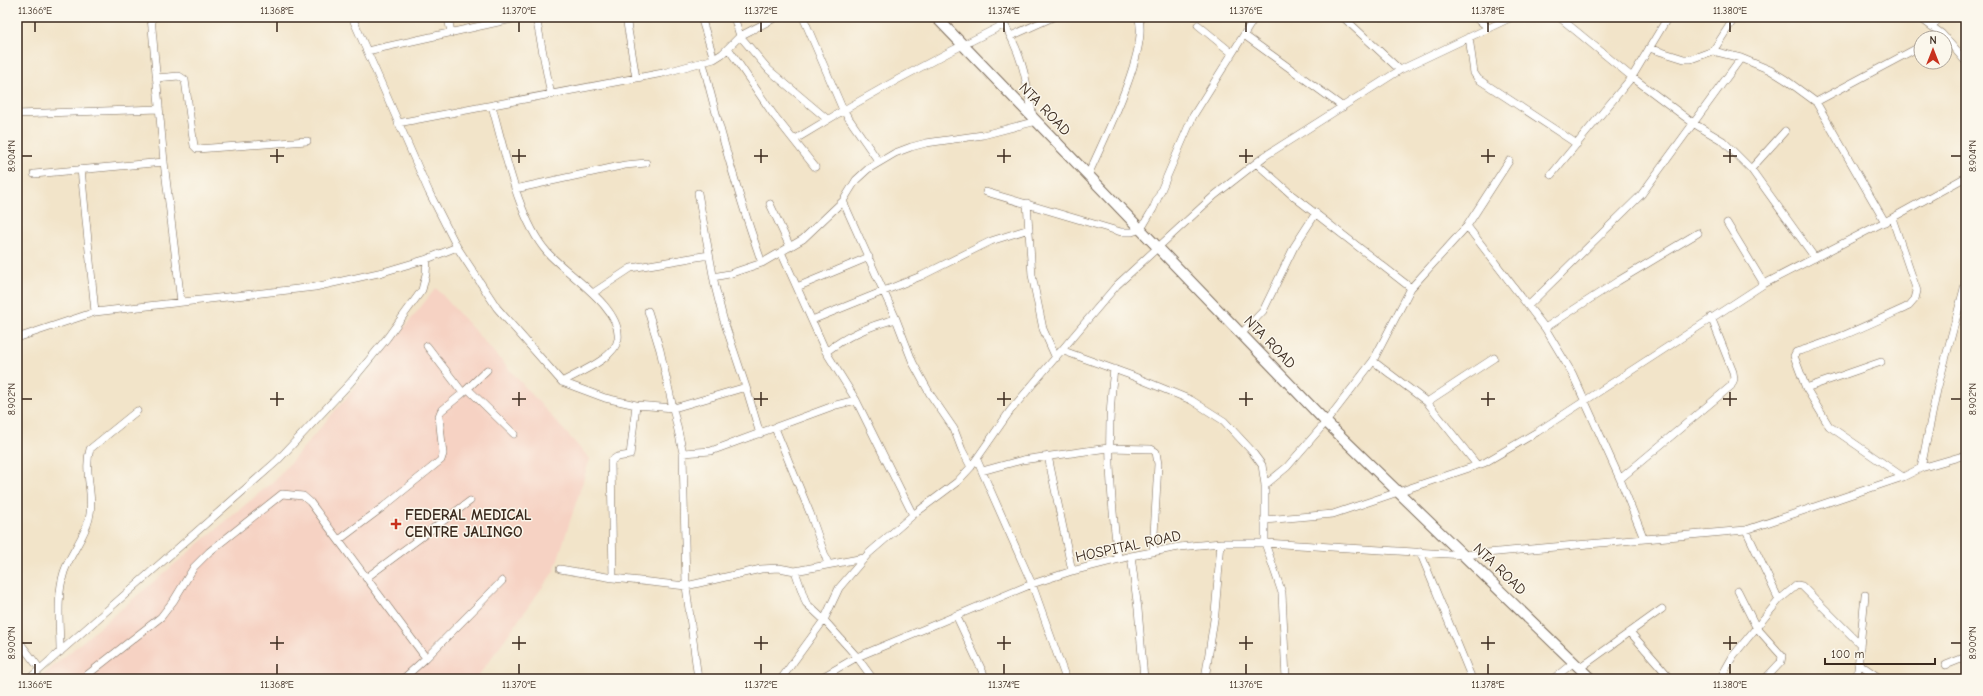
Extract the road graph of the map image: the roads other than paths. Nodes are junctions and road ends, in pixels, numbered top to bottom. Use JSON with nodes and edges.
{"nodes":[{"id":1,"x":151,"y":17,"type":"edge"},
{"id":2,"x":352,"y":17,"type":"edge"},
{"id":3,"x":448,"y":17,"type":"edge"},
{"id":4,"x":521,"y":17,"type":"edge"},
{"id":5,"x":536,"y":17,"type":"edge"},
{"id":6,"x":626,"y":17,"type":"edge"},
{"id":7,"x":701,"y":17,"type":"edge"},
{"id":8,"x":734,"y":17,"type":"edge"},
{"id":9,"x":777,"y":17,"type":"edge"},
{"id":10,"x":803,"y":17,"type":"edge"},
{"id":11,"x":936,"y":17,"type":"edge"},
{"id":12,"x":1000,"y":17,"type":"edge"},
{"id":13,"x":1053,"y":17,"type":"edge"},
{"id":14,"x":1138,"y":17,"type":"edge"},
{"id":15,"x":1255,"y":17,"type":"edge"},
{"id":16,"x":1343,"y":17,"type":"edge"},
{"id":17,"x":1475,"y":17,"type":"edge"},
{"id":18,"x":1512,"y":17,"type":"edge"},
{"id":19,"x":1559,"y":17,"type":"edge"},
{"id":20,"x":1668,"y":17,"type":"edge"},
{"id":21,"x":1735,"y":17,"type":"edge"},
{"id":22,"x":1919,"y":17,"type":"edge"},
{"id":23,"x":1942,"y":17,"type":"edge"},
{"id":24,"x":1005,"y":24,"type":"junction"},
{"id":25,"x":1198,"y":25,"type":"dead end"},
{"id":26,"x":1931,"y":26,"type":"junction"},
{"id":27,"x":1489,"y":28,"type":"junction"},
{"id":28,"x":1936,"y":30,"type":"edge"},
{"id":29,"x":451,"y":33,"type":"junction"},
{"id":30,"x":1244,"y":34,"type":"junction"},
{"id":31,"x":740,"y":36,"type":"junction"},
{"id":32,"x":1011,"y":36,"type":"junction"},
{"id":33,"x":1469,"y":38,"type":"junction"},
{"id":34,"x":963,"y":45,"type":"junction"},
{"id":35,"x":1953,"y":47,"type":"edge"},
{"id":36,"x":728,"y":48,"type":"junction"},
{"id":37,"x":1649,"y":48,"type":"junction"},
{"id":38,"x":1913,"y":50,"type":"edge"},
{"id":39,"x":367,"y":51,"type":"junction"},
{"id":40,"x":1712,"y":51,"type":"junction"},
{"id":41,"x":1232,"y":53,"type":"junction"},
{"id":42,"x":714,"y":58,"type":"junction"},
{"id":43,"x":1741,"y":58,"type":"junction"},
{"id":44,"x":1966,"y":62,"type":"edge"},
{"id":45,"x":704,"y":63,"type":"junction"},
{"id":46,"x":1400,"y":70,"type":"junction"},
{"id":47,"x":1632,"y":77,"type":"junction"},
{"id":48,"x":156,"y":78,"type":"junction"},
{"id":49,"x":636,"y":78,"type":"junction"},
{"id":50,"x":551,"y":95,"type":"junction"},
{"id":51,"x":1816,"y":102,"type":"junction"},
{"id":52,"x":492,"y":106,"type":"junction"},
{"id":53,"x":1343,"y":107,"type":"junction"},
{"id":54,"x":160,"y":109,"type":"junction"},
{"id":55,"x":843,"y":110,"type":"junction"},
{"id":56,"x":17,"y":114,"type":"edge"},
{"id":57,"x":828,"y":119,"type":"junction"},
{"id":58,"x":1035,"y":119,"type":"junction"},
{"id":59,"x":1693,"y":122,"type":"junction"},
{"id":60,"x":398,"y":123,"type":"junction"},
{"id":61,"x":1784,"y":131,"type":"dead end"},
{"id":62,"x":794,"y":140,"type":"junction"},
{"id":63,"x":307,"y":141,"type":"dead end"},
{"id":64,"x":1577,"y":144,"type":"junction"},
{"id":65,"x":1508,"y":161,"type":"dead end"},
{"id":66,"x":164,"y":162,"type":"junction"},
{"id":67,"x":879,"y":162,"type":"junction"},
{"id":68,"x":646,"y":163,"type":"dead end"},
{"id":69,"x":1256,"y":163,"type":"junction"},
{"id":70,"x":814,"y":167,"type":"dead end"},
{"id":71,"x":81,"y":169,"type":"junction"},
{"id":72,"x":1751,"y":169,"type":"junction"},
{"id":73,"x":34,"y":174,"type":"dead end"},
{"id":74,"x":1088,"y":175,"type":"junction"},
{"id":75,"x":1551,"y":175,"type":"dead end"},
{"id":76,"x":1966,"y":177,"type":"edge"},
{"id":77,"x":515,"y":189,"type":"junction"},
{"id":78,"x":986,"y":192,"type":"dead end"},
{"id":79,"x":698,"y":193,"type":"dead end"},
{"id":80,"x":843,"y":201,"type":"junction"},
{"id":81,"x":1028,"y":203,"type":"junction"},
{"id":82,"x":770,"y":204,"type":"dead end"},
{"id":83,"x":1316,"y":213,"type":"junction"},
{"id":84,"x":1888,"y":220,"type":"junction"},
{"id":85,"x":1727,"y":224,"type":"dead end"},
{"id":86,"x":1467,"y":226,"type":"junction"},
{"id":87,"x":1029,"y":229,"type":"junction"},
{"id":88,"x":1141,"y":229,"type":"junction"},
{"id":89,"x":1698,"y":233,"type":"dead end"},
{"id":90,"x":457,"y":247,"type":"junction"},
{"id":91,"x":790,"y":247,"type":"junction"},
{"id":92,"x":1158,"y":247,"type":"junction"},
{"id":93,"x":781,"y":252,"type":"junction"},
{"id":94,"x":709,"y":254,"type":"junction"},
{"id":95,"x":869,"y":257,"type":"junction"},
{"id":96,"x":1815,"y":258,"type":"junction"},
{"id":97,"x":427,"y":259,"type":"junction"},
{"id":98,"x":762,"y":263,"type":"junction"},
{"id":99,"x":713,"y":276,"type":"junction"},
{"id":100,"x":1966,"y":281,"type":"edge"},
{"id":101,"x":1764,"y":284,"type":"junction"},
{"id":102,"x":797,"y":287,"type":"junction"},
{"id":103,"x":1411,"y":288,"type":"junction"},
{"id":104,"x":885,"y":292,"type":"junction"},
{"id":105,"x":593,"y":293,"type":"junction"},
{"id":106,"x":180,"y":302,"type":"junction"},
{"id":107,"x":1528,"y":306,"type":"junction"},
{"id":108,"x":95,"y":312,"type":"junction"},
{"id":109,"x":648,"y":312,"type":"dead end"},
{"id":110,"x":1711,"y":317,"type":"junction"},
{"id":111,"x":896,"y":319,"type":"junction"},
{"id":112,"x":812,"y":320,"type":"junction"},
{"id":113,"x":1545,"y":328,"type":"junction"},
{"id":114,"x":1241,"y":334,"type":"junction"},
{"id":115,"x":17,"y":338,"type":"edge"},
{"id":116,"x":427,"y":346,"type":"dead end"},
{"id":117,"x":1062,"y":350,"type":"junction"},
{"id":118,"x":826,"y":352,"type":"junction"},
{"id":119,"x":1056,"y":358,"type":"junction"},
{"id":120,"x":1494,"y":358,"type":"dead end"},
{"id":121,"x":1373,"y":361,"type":"junction"},
{"id":122,"x":1881,"y":362,"type":"dead end"},
{"id":123,"x":1114,"y":369,"type":"junction"},
{"id":124,"x":487,"y":370,"type":"dead end"},
{"id":125,"x":562,"y":382,"type":"junction"},
{"id":126,"x":746,"y":387,"type":"junction"},
{"id":127,"x":1806,"y":388,"type":"junction"},
{"id":128,"x":466,"y":391,"type":"junction"},
{"id":129,"x":856,"y":400,"type":"junction"},
{"id":130,"x":1585,"y":401,"type":"junction"},
{"id":131,"x":1427,"y":402,"type":"junction"},
{"id":132,"x":636,"y":405,"type":"junction"},
{"id":133,"x":674,"y":408,"type":"junction"},
{"id":134,"x":137,"y":411,"type":"dead end"},
{"id":135,"x":1326,"y":422,"type":"junction"},
{"id":136,"x":775,"y":428,"type":"junction"},
{"id":137,"x":514,"y":434,"type":"dead end"},
{"id":138,"x":760,"y":434,"type":"junction"},
{"id":139,"x":1108,"y":448,"type":"junction"},
{"id":140,"x":683,"y":453,"type":"junction"},
{"id":141,"x":1966,"y":455,"type":"edge"},
{"id":142,"x":1048,"y":456,"type":"junction"},
{"id":143,"x":977,"y":460,"type":"junction"},
{"id":144,"x":1477,"y":465,"type":"junction"},
{"id":145,"x":971,"y":467,"type":"junction"},
{"id":146,"x":1921,"y":468,"type":"junction"},
{"id":147,"x":982,"y":471,"type":"junction"},
{"id":148,"x":1903,"y":477,"type":"junction"},
{"id":149,"x":1620,"y":479,"type":"junction"},
{"id":150,"x":1265,"y":485,"type":"junction"},
{"id":151,"x":1398,"y":491,"type":"junction"},
{"id":152,"x":470,"y":500,"type":"dead end"},
{"id":153,"x":913,"y":515,"type":"junction"},
{"id":154,"x":1264,"y":520,"type":"junction"},
{"id":155,"x":1746,"y":530,"type":"junction"},
{"id":156,"x":1644,"y":539,"type":"junction"},
{"id":157,"x":339,"y":540,"type":"junction"},
{"id":158,"x":1221,"y":543,"type":"junction"},
{"id":159,"x":1265,"y":543,"type":"junction"},
{"id":160,"x":1153,"y":552,"type":"junction"},
{"id":161,"x":1420,"y":552,"type":"junction"},
{"id":162,"x":1464,"y":555,"type":"junction"},
{"id":163,"x":1131,"y":556,"type":"junction"},
{"id":164,"x":864,"y":558,"type":"junction"},
{"id":165,"x":1118,"y":558,"type":"junction"},
{"id":166,"x":828,"y":564,"type":"junction"},
{"id":167,"x":560,"y":569,"type":"dead end"},
{"id":168,"x":795,"y":571,"type":"junction"},
{"id":169,"x":1072,"y":572,"type":"junction"},
{"id":170,"x":366,"y":578,"type":"junction"},
{"id":171,"x":613,"y":578,"type":"junction"},
{"id":172,"x":502,"y":581,"type":"dead end"},
{"id":173,"x":1032,"y":584,"type":"junction"},
{"id":174,"x":686,"y":586,"type":"junction"},
{"id":175,"x":1738,"y":591,"type":"dead end"},
{"id":176,"x":1865,"y":595,"type":"dead end"},
{"id":177,"x":1780,"y":600,"type":"junction"},
{"id":178,"x":1662,"y":609,"type":"dead end"},
{"id":179,"x":956,"y":615,"type":"junction"},
{"id":180,"x":824,"y":620,"type":"junction"},
{"id":181,"x":1756,"y":627,"type":"junction"},
{"id":182,"x":1630,"y":632,"type":"junction"},
{"id":183,"x":17,"y":639,"type":"edge"},
{"id":184,"x":1860,"y":644,"type":"junction"},
{"id":185,"x":60,"y":652,"type":"junction"},
{"id":186,"x":857,"y":657,"type":"junction"},
{"id":187,"x":1966,"y":657,"type":"edge"},
{"id":188,"x":426,"y":658,"type":"junction"},
{"id":189,"x":1858,"y":663,"type":"junction"},
{"id":190,"x":1577,"y":665,"type":"junction"},
{"id":191,"x":1946,"y":665,"type":"dead end"},
{"id":192,"x":40,"y":669,"type":"junction"},
{"id":193,"x":29,"y":679,"type":"edge"},
{"id":194,"x":82,"y":679,"type":"edge"},
{"id":195,"x":403,"y":679,"type":"edge"},
{"id":196,"x":698,"y":679,"type":"edge"},
{"id":197,"x":781,"y":679,"type":"edge"},
{"id":198,"x":819,"y":679,"type":"edge"},
{"id":199,"x":873,"y":679,"type":"edge"},
{"id":200,"x":986,"y":679,"type":"edge"},
{"id":201,"x":1066,"y":679,"type":"edge"},
{"id":202,"x":1144,"y":679,"type":"edge"},
{"id":203,"x":1205,"y":679,"type":"edge"},
{"id":204,"x":1286,"y":679,"type":"edge"},
{"id":205,"x":1472,"y":679,"type":"edge"},
{"id":206,"x":1553,"y":679,"type":"edge"},
{"id":207,"x":1591,"y":679,"type":"edge"},
{"id":208,"x":1671,"y":679,"type":"edge"},
{"id":209,"x":1720,"y":679,"type":"edge"},
{"id":210,"x":1765,"y":679,"type":"edge"},
{"id":211,"x":1857,"y":679,"type":"edge"},
{"id":212,"x":1881,"y":679,"type":"edge"}],
"edges":[{"from":1,"to":48,"type":"street"},
{"from":2,"to":39,"type":"street"},
{"from":3,"to":29,"type":"street"},
{"from":4,"to":29,"type":"street"},
{"from":5,"to":50,"type":"street"},
{"from":6,"to":49,"type":"street"},
{"from":7,"to":42,"type":"street"},
{"from":8,"to":31,"type":"street"},
{"from":9,"to":31,"type":"street"},
{"from":10,"to":55,"type":"street"},
{"from":11,"to":34,"type":"street","name":"NTA ROAD"},
{"from":12,"to":24,"type":"street"},
{"from":13,"to":32,"type":"street"},
{"from":14,"to":74,"type":"street"},
{"from":15,"to":30,"type":"street"},
{"from":16,"to":46,"type":"street"},
{"from":17,"to":27,"type":"street"},
{"from":18,"to":27,"type":"street"},
{"from":19,"to":47,"type":"street"},
{"from":20,"to":37,"type":"street"},
{"from":21,"to":40,"type":"street"},
{"from":22,"to":26,"type":"street"},
{"from":23,"to":26,"type":"street"},
{"from":24,"to":32,"type":"street"},
{"from":24,"to":34,"type":"street"},
{"from":25,"to":41,"type":"street"},
{"from":26,"to":28,"type":"street"},
{"from":27,"to":33,"type":"street"},
{"from":29,"to":39,"type":"street"},
{"from":30,"to":41,"type":"street"},
{"from":30,"to":53,"type":"street"},
{"from":31,"to":36,"type":"street"},
{"from":31,"to":57,"type":"street"},
{"from":32,"to":58,"type":"street"},
{"from":33,"to":46,"type":"street"},
{"from":33,"to":64,"type":"street"},
{"from":34,"to":55,"type":"street"},
{"from":34,"to":58,"type":"street","name":"NTA ROAD"},
{"from":35,"to":44,"type":"street"},
{"from":36,"to":42,"type":"street"},
{"from":36,"to":62,"type":"street"},
{"from":37,"to":40,"type":"street"},
{"from":37,"to":47,"type":"street"},
{"from":38,"to":51,"type":"street"},
{"from":39,"to":60,"type":"street"},
{"from":40,"to":43,"type":"street"},
{"from":41,"to":88,"type":"street"},
{"from":42,"to":45,"type":"street"},
{"from":43,"to":51,"type":"street"},
{"from":43,"to":59,"type":"street"},
{"from":45,"to":49,"type":"street"},
{"from":45,"to":98,"type":"street"},
{"from":46,"to":53,"type":"street"},
{"from":47,"to":59,"type":"street"},
{"from":47,"to":64,"type":"street"},
{"from":48,"to":54,"type":"street"},
{"from":48,"to":63,"type":"street"},
{"from":49,"to":50,"type":"street"},
{"from":50,"to":52,"type":"street"},
{"from":51,"to":84,"type":"street"},
{"from":52,"to":60,"type":"street"},
{"from":52,"to":77,"type":"street"},
{"from":53,"to":69,"type":"street"},
{"from":54,"to":56,"type":"street"},
{"from":54,"to":66,"type":"street"},
{"from":55,"to":57,"type":"street"},
{"from":55,"to":67,"type":"street"},
{"from":57,"to":62,"type":"street"},
{"from":58,"to":67,"type":"street"},
{"from":58,"to":74,"type":"street","name":"NTA ROAD"},
{"from":59,"to":72,"type":"street"},
{"from":59,"to":107,"type":"street"},
{"from":60,"to":90,"type":"street"},
{"from":61,"to":72,"type":"street"},
{"from":62,"to":70,"type":"street"},
{"from":64,"to":75,"type":"street"},
{"from":65,"to":86,"type":"street"},
{"from":66,"to":71,"type":"street"},
{"from":66,"to":106,"type":"street"},
{"from":67,"to":80,"type":"street"},
{"from":68,"to":77,"type":"street"},
{"from":69,"to":83,"type":"street"},
{"from":69,"to":92,"type":"street"},
{"from":71,"to":73,"type":"street"},
{"from":71,"to":108,"type":"street"},
{"from":72,"to":96,"type":"street"},
{"from":74,"to":88,"type":"street","name":"NTA ROAD"},
{"from":76,"to":84,"type":"street"},
{"from":77,"to":105,"type":"street"},
{"from":78,"to":81,"type":"street"},
{"from":79,"to":94,"type":"street"},
{"from":80,"to":91,"type":"street"},
{"from":80,"to":95,"type":"street"},
{"from":81,"to":87,"type":"street"},
{"from":81,"to":88,"type":"street"},
{"from":82,"to":91,"type":"street"},
{"from":83,"to":103,"type":"street"},
{"from":83,"to":114,"type":"street"},
{"from":84,"to":96,"type":"street"},
{"from":84,"to":127,"type":"street"},
{"from":85,"to":101,"type":"street"},
{"from":86,"to":103,"type":"street"},
{"from":86,"to":107,"type":"street"},
{"from":87,"to":104,"type":"street"},
{"from":87,"to":119,"type":"street"},
{"from":88,"to":92,"type":"street","name":"NTA ROAD"},
{"from":89,"to":113,"type":"street"},
{"from":90,"to":97,"type":"street"},
{"from":90,"to":125,"type":"street"},
{"from":91,"to":93,"type":"street"},
{"from":92,"to":114,"type":"street","name":"NTA ROAD"},
{"from":92,"to":117,"type":"street"},
{"from":93,"to":98,"type":"street"},
{"from":93,"to":102,"type":"street"},
{"from":94,"to":99,"type":"street"},
{"from":94,"to":105,"type":"street"},
{"from":95,"to":102,"type":"street"},
{"from":95,"to":104,"type":"street"},
{"from":96,"to":101,"type":"street"},
{"from":97,"to":106,"type":"street"},
{"from":97,"to":185,"type":"street"},
{"from":98,"to":99,"type":"street"},
{"from":99,"to":126,"type":"street"},
{"from":100,"to":146,"type":"street"},
{"from":101,"to":110,"type":"street"},
{"from":102,"to":112,"type":"street"},
{"from":103,"to":121,"type":"street"},
{"from":104,"to":111,"type":"street"},
{"from":104,"to":112,"type":"street"},
{"from":105,"to":125,"type":"street"},
{"from":106,"to":108,"type":"street"},
{"from":107,"to":113,"type":"street"},
{"from":108,"to":115,"type":"street"},
{"from":109,"to":133,"type":"street"},
{"from":110,"to":130,"type":"street"},
{"from":110,"to":149,"type":"street"},
{"from":111,"to":118,"type":"street"},
{"from":111,"to":145,"type":"street"},
{"from":112,"to":118,"type":"street"},
{"from":113,"to":130,"type":"street"},
{"from":114,"to":135,"type":"street","name":"NTA ROAD"},
{"from":116,"to":128,"type":"street"},
{"from":117,"to":119,"type":"street"},
{"from":117,"to":123,"type":"street"},
{"from":118,"to":129,"type":"street"},
{"from":119,"to":143,"type":"street"},
{"from":120,"to":131,"type":"street"},
{"from":121,"to":131,"type":"street"},
{"from":121,"to":135,"type":"street"},
{"from":122,"to":127,"type":"street"},
{"from":123,"to":139,"type":"street"},
{"from":123,"to":150,"type":"street"},
{"from":124,"to":128,"type":"street"},
{"from":125,"to":132,"type":"street"},
{"from":126,"to":133,"type":"street"},
{"from":126,"to":138,"type":"street"},
{"from":127,"to":148,"type":"street"},
{"from":128,"to":137,"type":"street"},
{"from":128,"to":157,"type":"street"},
{"from":129,"to":136,"type":"street"},
{"from":129,"to":153,"type":"street"},
{"from":130,"to":144,"type":"street"},
{"from":130,"to":149,"type":"street"},
{"from":131,"to":144,"type":"street"},
{"from":132,"to":133,"type":"street"},
{"from":132,"to":171,"type":"street"},
{"from":133,"to":140,"type":"street"},
{"from":134,"to":185,"type":"street"},
{"from":135,"to":150,"type":"street"},
{"from":135,"to":151,"type":"street","name":"NTA ROAD"},
{"from":136,"to":138,"type":"street"},
{"from":136,"to":166,"type":"street"},
{"from":138,"to":140,"type":"street"},
{"from":139,"to":142,"type":"street"},
{"from":139,"to":160,"type":"street"},
{"from":139,"to":165,"type":"street"},
{"from":140,"to":174,"type":"street"},
{"from":141,"to":146,"type":"street","name":"HOSPITAL ROAD"},
{"from":142,"to":147,"type":"street"},
{"from":142,"to":169,"type":"street"},
{"from":143,"to":145,"type":"street"},
{"from":143,"to":147,"type":"street"},
{"from":144,"to":151,"type":"street"},
{"from":145,"to":153,"type":"street"},
{"from":146,"to":148,"type":"street","name":"HOSPITAL ROAD"},
{"from":147,"to":173,"type":"street"},
{"from":148,"to":155,"type":"street","name":"HOSPITAL ROAD"},
{"from":149,"to":156,"type":"street"},
{"from":150,"to":154,"type":"street"},
{"from":151,"to":154,"type":"street"},
{"from":151,"to":162,"type":"street","name":"NTA ROAD"},
{"from":152,"to":170,"type":"street"},
{"from":153,"to":164,"type":"street"},
{"from":154,"to":159,"type":"street"},
{"from":155,"to":156,"type":"street","name":"HOSPITAL ROAD"},
{"from":155,"to":177,"type":"street"},
{"from":156,"to":162,"type":"street","name":"HOSPITAL ROAD"},
{"from":157,"to":170,"type":"street"},
{"from":157,"to":194,"type":"street"},
{"from":158,"to":159,"type":"street","name":"HOSPITAL ROAD"},
{"from":158,"to":160,"type":"street","name":"HOSPITAL ROAD"},
{"from":158,"to":203,"type":"street"},
{"from":159,"to":161,"type":"street","name":"HOSPITAL ROAD"},
{"from":159,"to":204,"type":"street"},
{"from":160,"to":163,"type":"street","name":"HOSPITAL ROAD"},
{"from":161,"to":162,"type":"street","name":"HOSPITAL ROAD"},
{"from":161,"to":205,"type":"street"},
{"from":162,"to":190,"type":"street","name":"NTA ROAD"},
{"from":163,"to":165,"type":"street","name":"HOSPITAL ROAD"},
{"from":163,"to":202,"type":"street"},
{"from":164,"to":166,"type":"street"},
{"from":164,"to":180,"type":"street"},
{"from":165,"to":169,"type":"street","name":"HOSPITAL ROAD"},
{"from":166,"to":168,"type":"street"},
{"from":167,"to":171,"type":"street"},
{"from":168,"to":174,"type":"street"},
{"from":168,"to":180,"type":"street"},
{"from":169,"to":173,"type":"street","name":"HOSPITAL ROAD"},
{"from":170,"to":188,"type":"street"},
{"from":171,"to":174,"type":"street"},
{"from":172,"to":188,"type":"street"},
{"from":173,"to":179,"type":"street","name":"HOSPITAL ROAD"},
{"from":173,"to":201,"type":"street"},
{"from":174,"to":196,"type":"street"},
{"from":175,"to":181,"type":"street"},
{"from":176,"to":184,"type":"street"},
{"from":177,"to":181,"type":"street"},
{"from":177,"to":184,"type":"street"},
{"from":178,"to":182,"type":"street"},
{"from":179,"to":186,"type":"street","name":"HOSPITAL ROAD"},
{"from":179,"to":200,"type":"street"},
{"from":180,"to":186,"type":"street"},
{"from":180,"to":197,"type":"street"},
{"from":181,"to":209,"type":"street"},
{"from":181,"to":210,"type":"street"},
{"from":182,"to":190,"type":"street"},
{"from":182,"to":208,"type":"street"},
{"from":183,"to":192,"type":"street"},
{"from":184,"to":189,"type":"street"},
{"from":185,"to":192,"type":"street"},
{"from":186,"to":198,"type":"street","name":"HOSPITAL ROAD"},
{"from":186,"to":199,"type":"street"},
{"from":187,"to":191,"type":"street"},
{"from":188,"to":195,"type":"street"},
{"from":189,"to":211,"type":"street"},
{"from":189,"to":212,"type":"street"},
{"from":190,"to":206,"type":"street"},
{"from":190,"to":207,"type":"street","name":"NTA ROAD"},
{"from":192,"to":193,"type":"street"}]}
